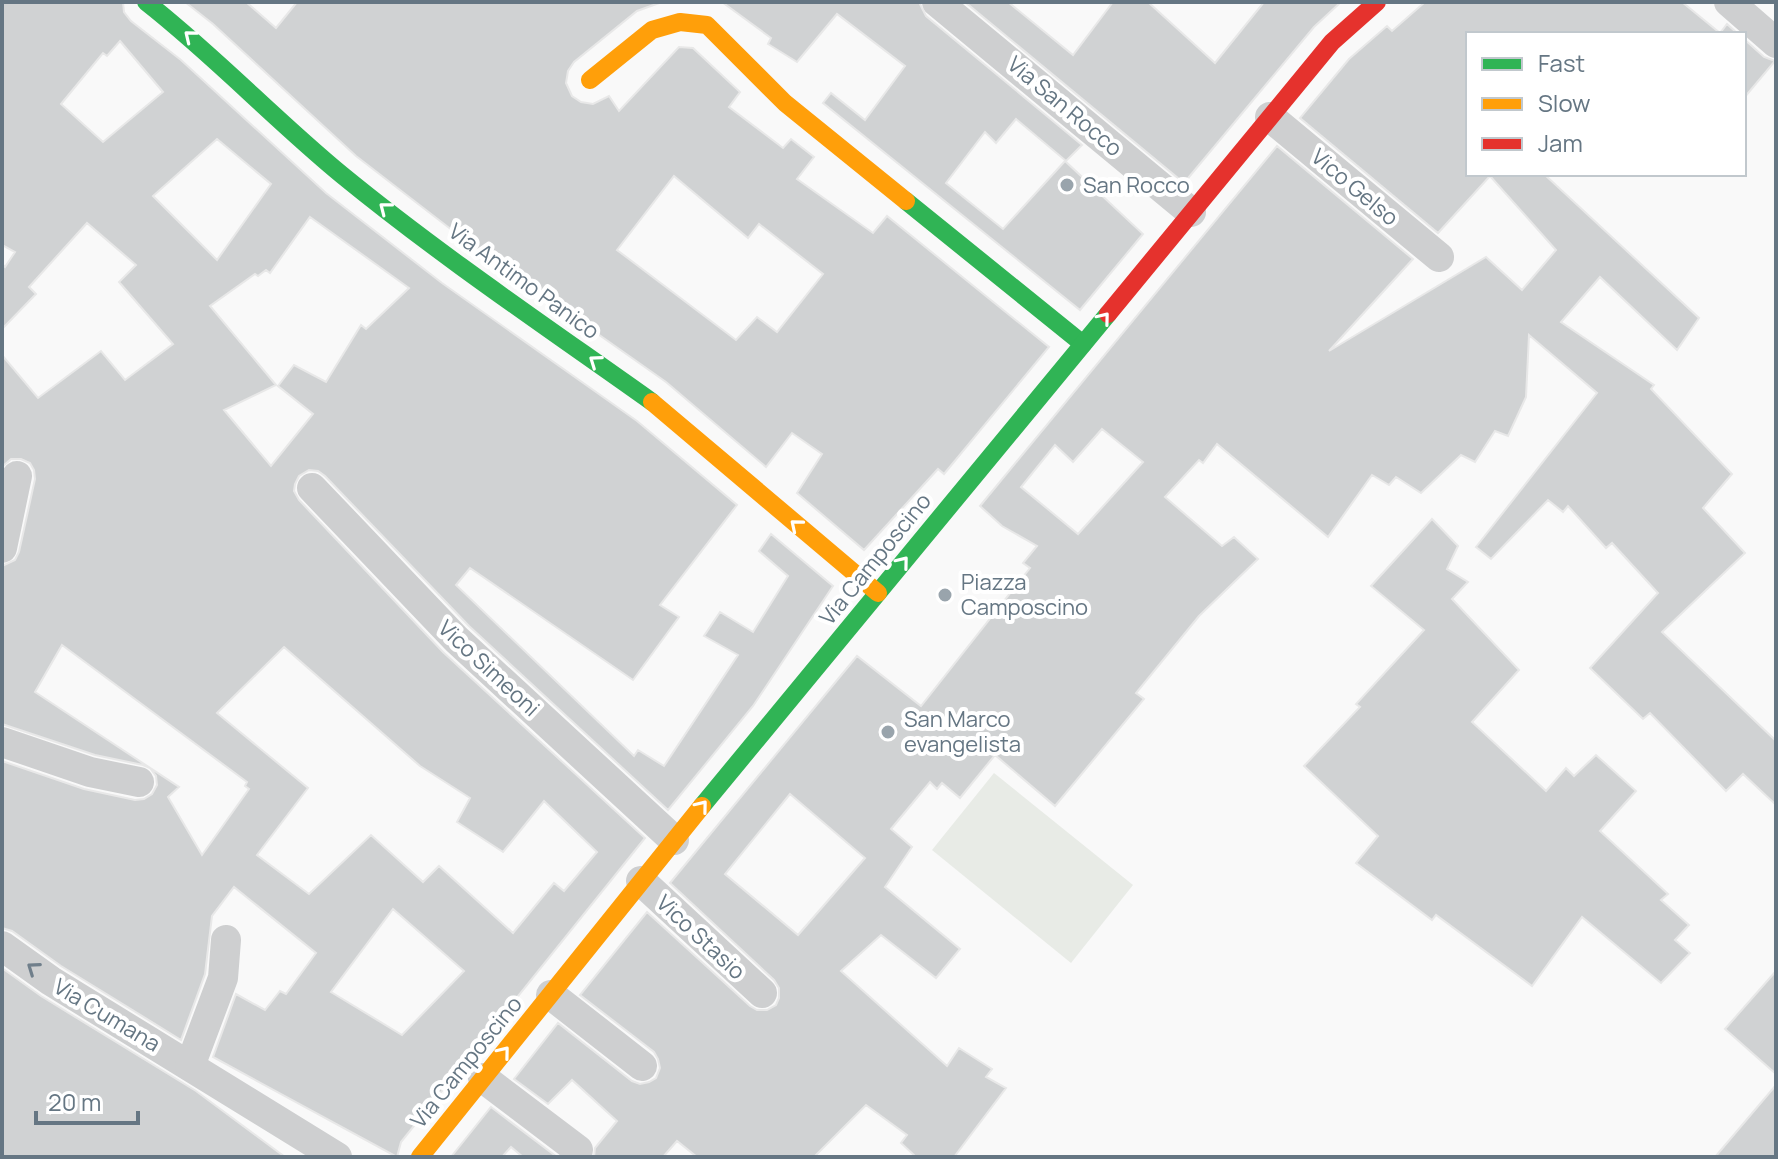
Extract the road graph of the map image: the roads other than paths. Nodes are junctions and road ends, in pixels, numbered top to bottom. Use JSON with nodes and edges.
{"nodes":[{"id":1,"x":146,"y":2,"type":"edge"},
{"id":2,"x":937,"y":2,"type":"edge"},
{"id":3,"x":1377,"y":2,"type":"edge"},
{"id":4,"x":1729,"y":2,"type":"edge"},
{"id":5,"x":1776,"y":43,"type":"edge"},
{"id":6,"x":590,"y":80,"type":"dead end"},
{"id":7,"x":1270,"y":117,"type":"junction"},
{"id":8,"x":1191,"y":212,"type":"junction"},
{"id":9,"x":1439,"y":257,"type":"dead end"},
{"id":10,"x":1083,"y":344,"type":"junction"},
{"id":11,"x":17,"y":476,"type":"dead end"},
{"id":12,"x":312,"y":488,"type":"dead end"},
{"id":13,"x":2,"y":548,"type":"edge"},
{"id":14,"x":878,"y":593,"type":"junction"},
{"id":15,"x":2,"y":742,"type":"edge"},
{"id":16,"x":139,"y":782,"type":"dead end"},
{"id":17,"x":674,"y":840,"type":"junction"},
{"id":18,"x":641,"y":881,"type":"junction"},
{"id":19,"x":226,"y":940,"type":"dead end"},
{"id":20,"x":2,"y":946,"type":"edge"},
{"id":21,"x":762,"y":993,"type":"dead end"},
{"id":22,"x":551,"y":995,"type":"junction"},
{"id":23,"x":190,"y":1066,"type":"junction"},
{"id":24,"x":642,"y":1066,"type":"dead end"},
{"id":25,"x":483,"y":1078,"type":"junction"},
{"id":26,"x":578,"y":1150,"type":"dead end"},
{"id":27,"x":337,"y":1157,"type":"edge"},
{"id":28,"x":420,"y":1157,"type":"edge"}],
"edges":[{"from":14,"to":1,"type":"street","name":"Via Antimo Panico","one_way":true},
{"from":2,"to":8,"type":"street","name":"Via San Rocco"},
{"from":3,"to":7,"type":"street","name":"Via Camposcino"},
{"from":4,"to":5,"type":"street"},
{"from":6,"to":10,"type":"street"},
{"from":7,"to":8,"type":"street","name":"Via Camposcino"},
{"from":7,"to":9,"type":"street","name":"Vico Gelso"},
{"from":10,"to":8,"type":"street","name":"Via Camposcino","one_way":true},
{"from":14,"to":10,"type":"street","name":"Via Camposcino","one_way":true},
{"from":11,"to":13,"type":"street"},
{"from":12,"to":17,"type":"street","name":"Vico Simeoni"},
{"from":17,"to":14,"type":"street","name":"Via Camposcino","one_way":true},
{"from":15,"to":16,"type":"street"},
{"from":17,"to":18,"type":"street","name":"Via Camposcino"},
{"from":18,"to":21,"type":"street","name":"Vico Stasio"},
{"from":18,"to":22,"type":"street","name":"Via Camposcino"},
{"from":19,"to":23,"type":"street"},
{"from":23,"to":20,"type":"street","name":"Via Cumana","one_way":true},
{"from":22,"to":24,"type":"street"},
{"from":25,"to":22,"type":"street","name":"Via Camposcino","one_way":true},
{"from":23,"to":27,"type":"street","name":"Via Cumana"},
{"from":25,"to":26,"type":"street"},
{"from":25,"to":28,"type":"street","name":"Via Camposcino"}]}
